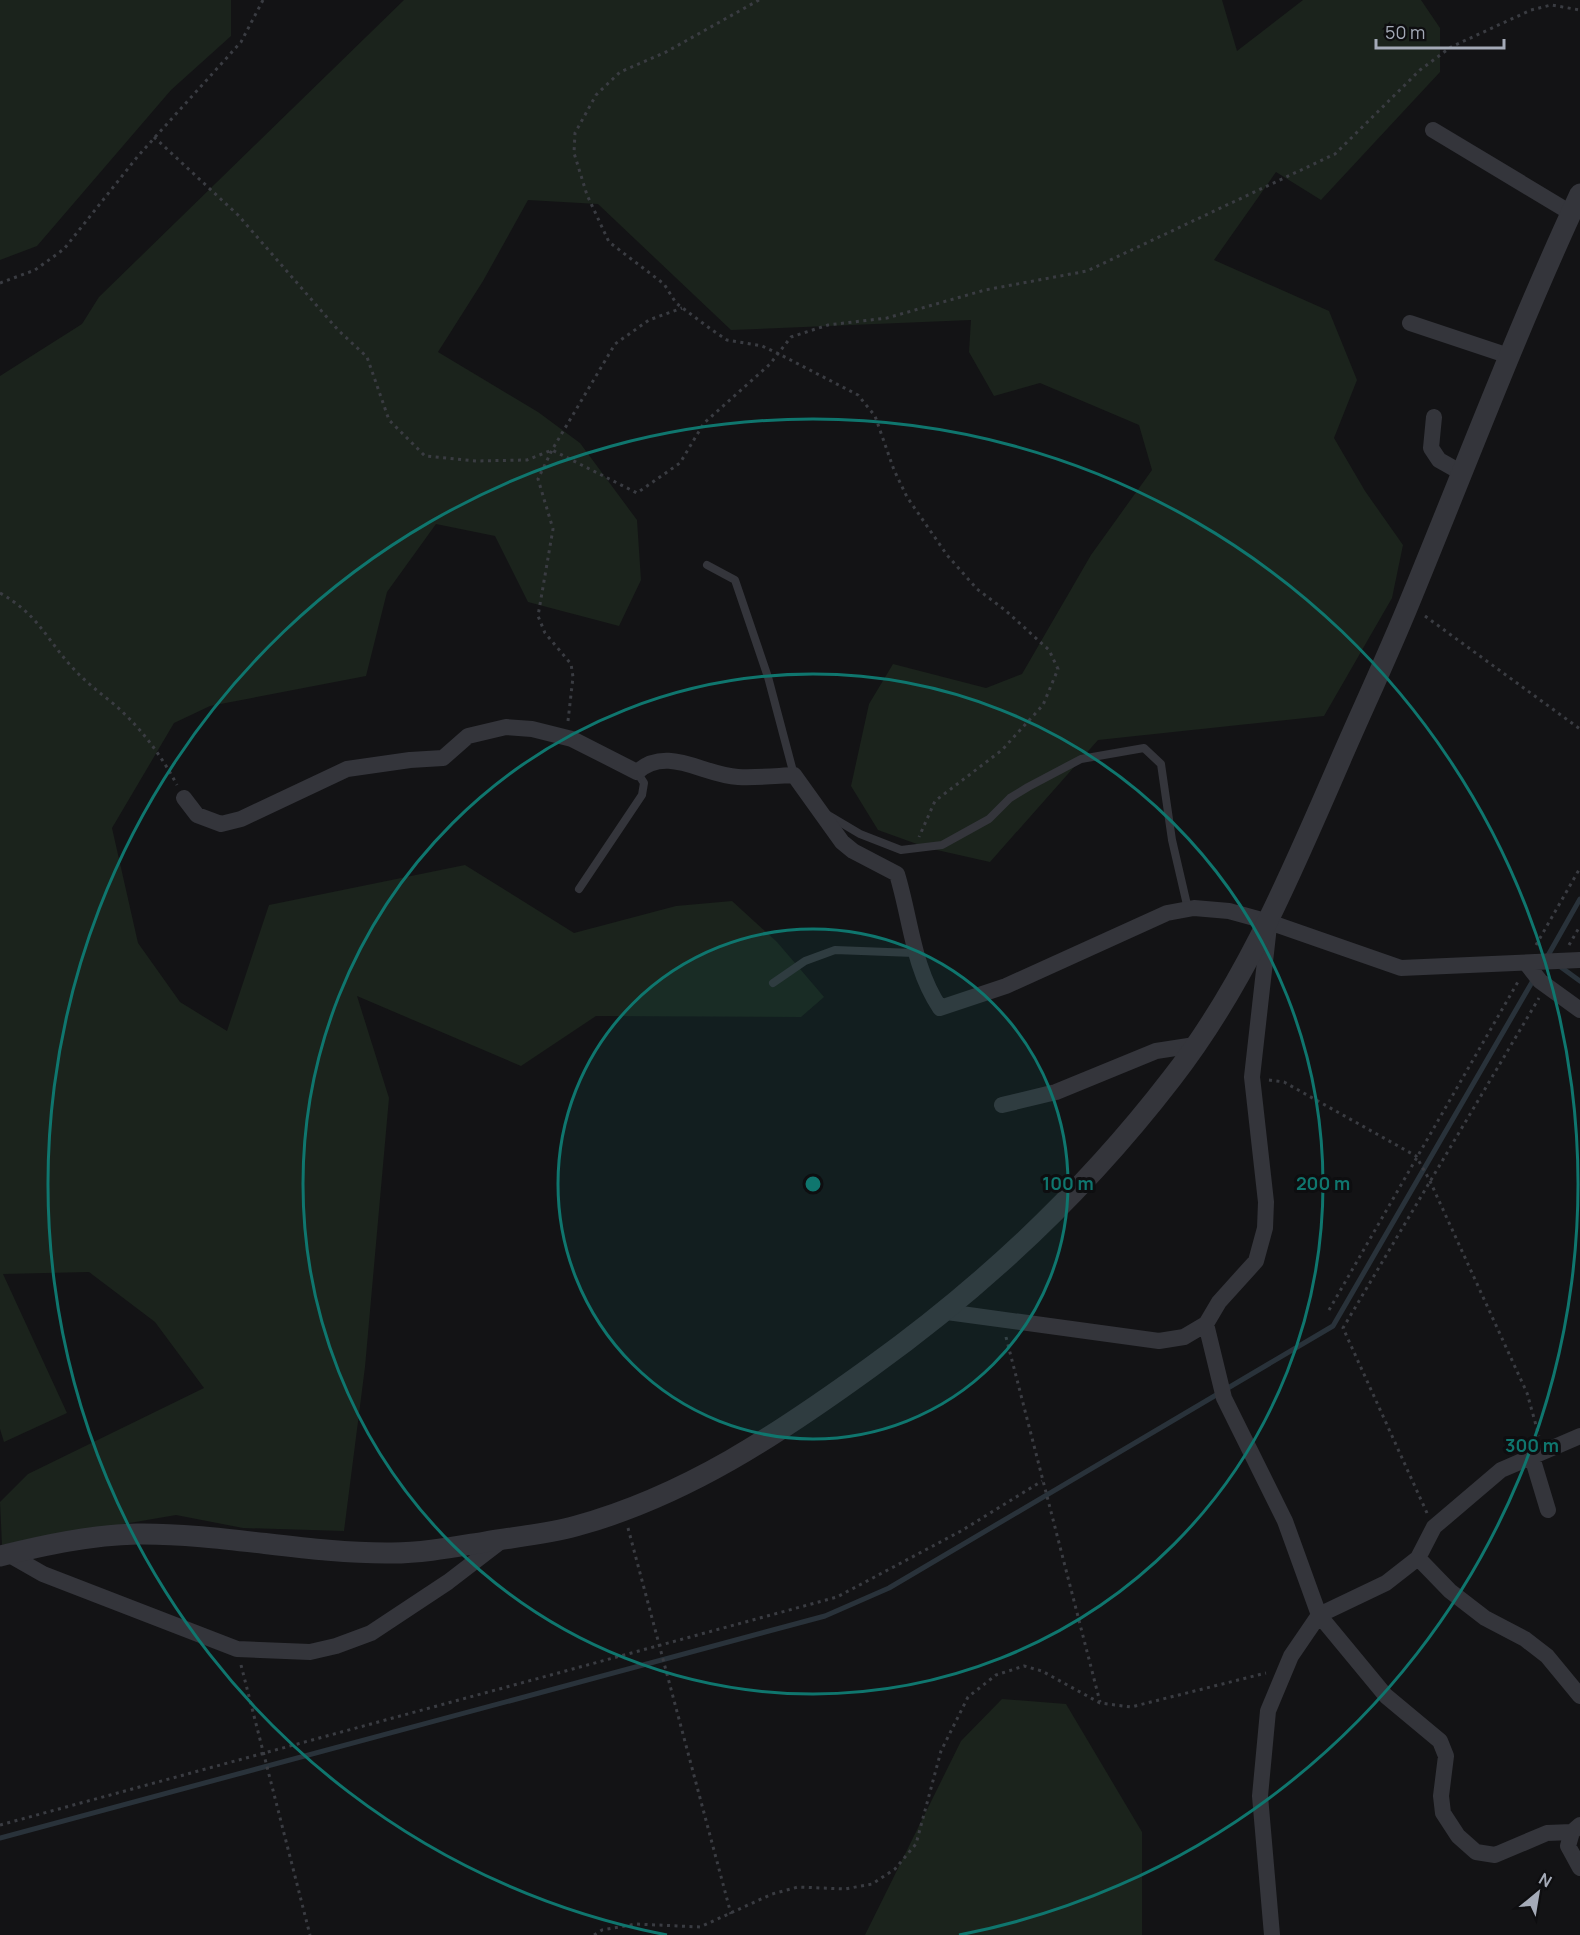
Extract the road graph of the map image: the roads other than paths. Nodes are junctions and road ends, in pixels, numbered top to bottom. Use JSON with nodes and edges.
{"nodes":[{"id":1,"x":1432,"y":130,"type":"dead end"},
{"id":2,"x":1576,"y":203,"type":"edge"},
{"id":3,"x":1410,"y":323,"type":"dead end"},
{"id":4,"x":1509,"y":357,"type":"junction"},
{"id":5,"x":1434,"y":417,"type":"dead end"},
{"id":6,"x":1462,"y":473,"type":"junction"},
{"id":7,"x":707,"y":565,"type":"dead end"},
{"id":8,"x":637,"y":772,"type":"junction"},
{"id":9,"x":794,"y":775,"type":"junction"},
{"id":10,"x":183,"y":798,"type":"road end"},
{"id":11,"x":819,"y":810,"type":"junction"},
{"id":12,"x":579,"y":889,"type":"dead end"},
{"id":13,"x":1188,"y":909,"type":"junction"},
{"id":14,"x":1269,"y":922,"type":"junction"},
{"id":15,"x":914,"y":953,"type":"junction"},
{"id":16,"x":1580,"y":960,"type":"edge"},
{"id":17,"x":1526,"y":963,"type":"junction"},
{"id":18,"x":773,"y":983,"type":"dead end"},
{"id":19,"x":1580,"y":1010,"type":"edge"},
{"id":20,"x":1195,"y":1045,"type":"junction"},
{"id":21,"x":1002,"y":1105,"type":"dead end"},
{"id":22,"x":947,"y":1312,"type":"junction"},
{"id":23,"x":1206,"y":1324,"type":"junction"},
{"id":24,"x":1580,"y":1436,"type":"edge"},
{"id":25,"x":1538,"y":1454,"type":"junction"},
{"id":26,"x":1548,"y":1510,"type":"dead end"},
{"id":27,"x":505,"y":1539,"type":"junction"},
{"id":28,"x":4,"y":1555,"type":"edge"},
{"id":29,"x":1418,"y":1558,"type":"junction"},
{"id":30,"x":1319,"y":1615,"type":"junction"},
{"id":31,"x":1580,"y":1696,"type":"edge"},
{"id":32,"x":1576,"y":1829,"type":"edge"},
{"id":33,"x":1580,"y":1868,"type":"edge"},
{"id":34,"x":1272,"y":1935,"type":"edge"}],
"edges":[{"from":1,"to":2,"type":"street"},
{"from":2,"to":4,"type":"street"},
{"from":3,"to":4,"type":"street"},
{"from":4,"to":6,"type":"street"},
{"from":5,"to":6,"type":"street"},
{"from":6,"to":14,"type":"street"},
{"from":7,"to":9,"type":"lane"},
{"from":8,"to":9,"type":"street"},
{"from":8,"to":10,"type":"street"},
{"from":8,"to":12,"type":"lane"},
{"from":9,"to":11,"type":"street"},
{"from":11,"to":13,"type":"lane"},
{"from":11,"to":15,"type":"street"},
{"from":13,"to":14,"type":"street"},
{"from":13,"to":15,"type":"street"},
{"from":14,"to":17,"type":"street"},
{"from":14,"to":20,"type":"street"},
{"from":14,"to":23,"type":"street"},
{"from":15,"to":18,"type":"lane"},
{"from":16,"to":17,"type":"street"},
{"from":17,"to":19,"type":"street"},
{"from":20,"to":21,"type":"street"},
{"from":20,"to":22,"type":"street"},
{"from":22,"to":23,"type":"street"},
{"from":22,"to":27,"type":"street"},
{"from":23,"to":30,"type":"street"},
{"from":24,"to":25,"type":"street"},
{"from":25,"to":26,"type":"street"},
{"from":25,"to":29,"type":"street"},
{"from":27,"to":28,"type":"street"},
{"from":27,"to":28,"type":"street"},
{"from":29,"to":30,"type":"street"},
{"from":29,"to":31,"type":"street"},
{"from":30,"to":32,"type":"street"},
{"from":30,"to":34,"type":"street"},
{"from":32,"to":33,"type":"street"}]}
